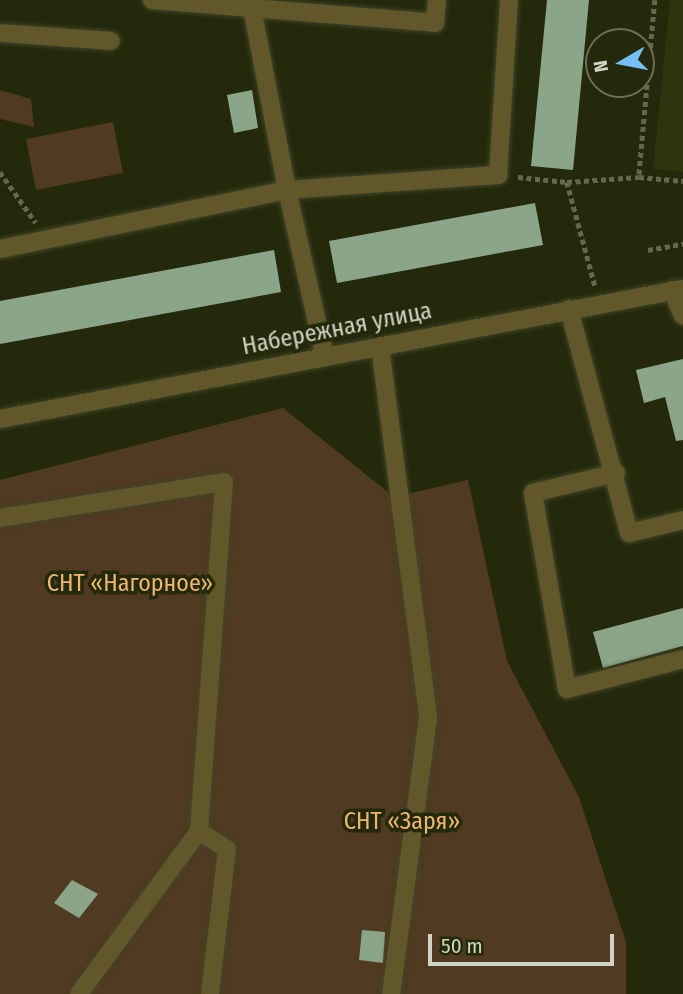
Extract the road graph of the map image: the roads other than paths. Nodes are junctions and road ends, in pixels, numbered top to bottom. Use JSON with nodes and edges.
{"nodes":[{"id":1,"x":152,"y":0,"type":"edge"},
{"id":2,"x":437,"y":0,"type":"edge"},
{"id":3,"x":509,"y":0,"type":"edge"},
{"id":4,"x":252,"y":8,"type":"junction"},
{"id":5,"x":0,"y":33,"type":"edge"},
{"id":6,"x":111,"y":41,"type":"dead end"},
{"id":7,"x":287,"y":190,"type":"junction"},
{"id":8,"x":0,"y":249,"type":"edge"},
{"id":9,"x":677,"y":290,"type":"edge"},
{"id":10,"x":569,"y":309,"type":"junction"},
{"id":11,"x":683,"y":316,"type":"edge"},
{"id":12,"x":380,"y":346,"type":"junction"},
{"id":13,"x":325,"y":356,"type":"junction"},
{"id":14,"x":0,"y":419,"type":"edge"},
{"id":15,"x":616,"y":474,"type":"junction"},
{"id":16,"x":683,"y":520,"type":"edge"},
{"id":17,"x":2,"y":521,"type":"edge"},
{"id":18,"x":683,"y":659,"type":"edge"},
{"id":19,"x":199,"y":831,"type":"junction"},
{"id":20,"x":79,"y":994,"type":"edge"},
{"id":21,"x":209,"y":994,"type":"edge"},
{"id":22,"x":391,"y":994,"type":"edge"}],
"edges":[{"from":1,"to":4,"type":"street"},
{"from":2,"to":4,"type":"street"},
{"from":3,"to":7,"type":"street"},
{"from":4,"to":7,"type":"street"},
{"from":5,"to":6,"type":"street"},
{"from":7,"to":8,"type":"street"},
{"from":7,"to":13,"type":"street"},
{"from":9,"to":10,"type":"street","name":"Набережная улица"},
{"from":9,"to":11,"type":"street"},
{"from":10,"to":12,"type":"street","name":"Набережная улица"},
{"from":10,"to":15,"type":"street"},
{"from":12,"to":13,"type":"street","name":"Набережная улица"},
{"from":12,"to":22,"type":"street"},
{"from":13,"to":14,"type":"street","name":"Набережная улица"},
{"from":15,"to":16,"type":"street"},
{"from":15,"to":18,"type":"street"},
{"from":17,"to":19,"type":"street"},
{"from":19,"to":20,"type":"street"},
{"from":19,"to":21,"type":"street"}]}
